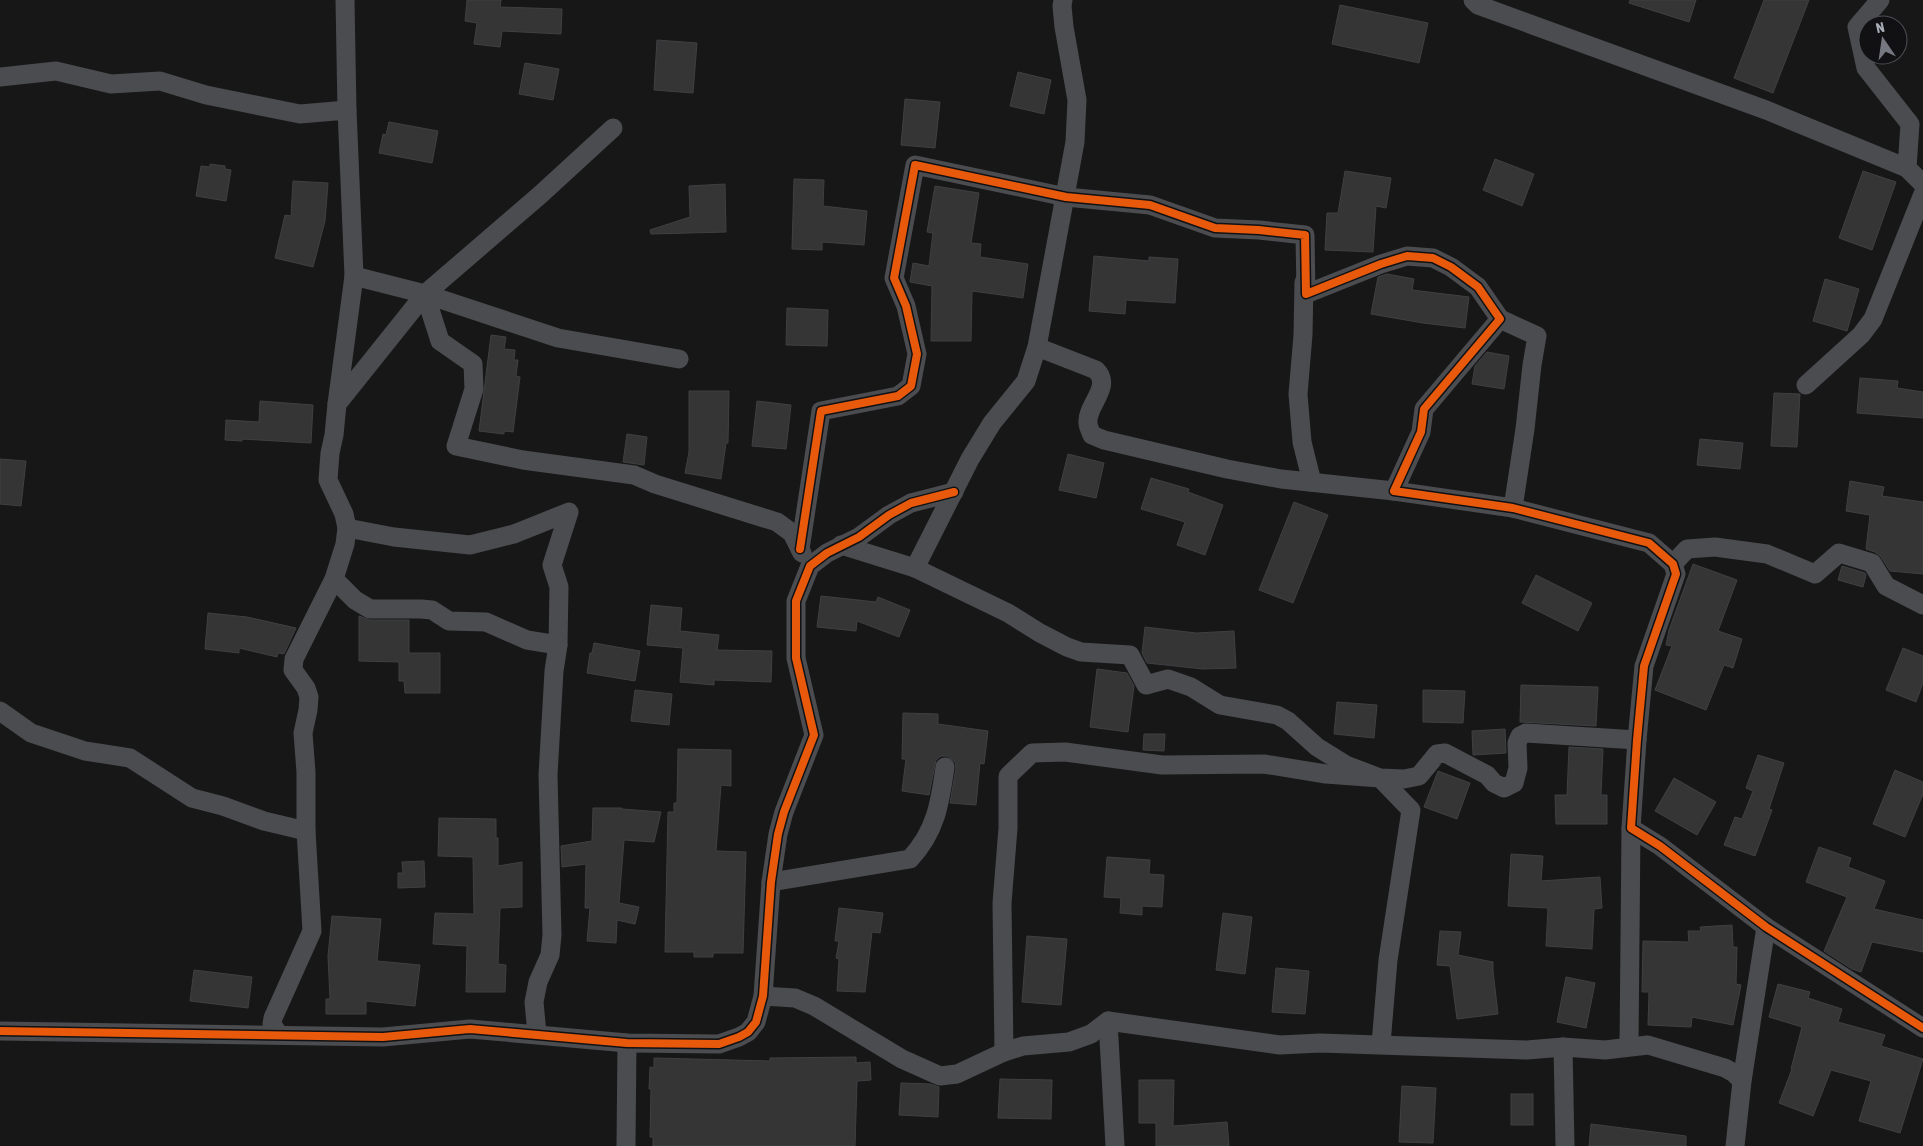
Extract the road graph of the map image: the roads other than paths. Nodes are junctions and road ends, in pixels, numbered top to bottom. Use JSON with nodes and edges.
{"nodes":[{"id":1,"x":345,"y":0,"type":"edge"},
{"id":2,"x":1063,"y":0,"type":"edge"},
{"id":3,"x":1473,"y":0,"type":"edge"},
{"id":4,"x":1880,"y":0,"type":"edge"},
{"id":5,"x":0,"y":77,"type":"edge"},
{"id":6,"x":347,"y":110,"type":"junction"},
{"id":7,"x":613,"y":128,"type":"dead end"},
{"id":8,"x":1907,"y":168,"type":"junction"},
{"id":9,"x":1923,"y":184,"type":"edge"},
{"id":10,"x":1923,"y":194,"type":"edge"},
{"id":11,"x":1066,"y":197,"type":"junction"},
{"id":12,"x":1305,"y":234,"type":"junction"},
{"id":13,"x":354,"y":276,"type":"junction"},
{"id":14,"x":425,"y":294,"type":"junction"},
{"id":15,"x":1500,"y":319,"type":"junction"},
{"id":16,"x":1037,"y":347,"type":"junction"},
{"id":17,"x":680,"y":359,"type":"dead end"},
{"id":18,"x":1806,"y":385,"type":"dead end"},
{"id":19,"x":337,"y":404,"type":"junction"},
{"id":20,"x":1312,"y":482,"type":"junction"},
{"id":21,"x":1394,"y":491,"type":"junction"},
{"id":22,"x":954,"y":492,"type":"junction"},
{"id":23,"x":1513,"y":508,"type":"junction"},
{"id":24,"x":347,"y":528,"type":"junction"},
{"id":25,"x":841,"y":545,"type":"junction"},
{"id":26,"x":800,"y":549,"type":"junction"},
{"id":27,"x":1673,"y":564,"type":"junction"},
{"id":28,"x":810,"y":566,"type":"junction"},
{"id":29,"x":915,"y":568,"type":"junction"},
{"id":30,"x":334,"y":580,"type":"junction"},
{"id":31,"x":1923,"y":605,"type":"edge"},
{"id":32,"x":558,"y":646,"type":"junction"},
{"id":33,"x":0,"y":711,"type":"edge"},
{"id":34,"x":1637,"y":740,"type":"junction"},
{"id":35,"x":945,"y":767,"type":"dead end"},
{"id":36,"x":1380,"y":778,"type":"junction"},
{"id":37,"x":1631,"y":828,"type":"junction"},
{"id":38,"x":306,"y":831,"type":"junction"},
{"id":39,"x":772,"y":882,"type":"junction"},
{"id":40,"x":1766,"y":927,"type":"junction"},
{"id":41,"x":763,"y":996,"type":"junction"},
{"id":42,"x":1108,"y":1021,"type":"junction"},
{"id":43,"x":1923,"y":1028,"type":"edge"},
{"id":44,"x":0,"y":1031,"type":"edge"},
{"id":45,"x":537,"y":1034,"type":"junction"},
{"id":46,"x":279,"y":1036,"type":"junction"},
{"id":47,"x":627,"y":1043,"type":"junction"},
{"id":48,"x":1381,"y":1044,"type":"junction"},
{"id":49,"x":1629,"y":1046,"type":"junction"},
{"id":50,"x":1564,"y":1047,"type":"junction"},
{"id":51,"x":1004,"y":1052,"type":"junction"},
{"id":52,"x":1742,"y":1081,"type":"junction"},
{"id":53,"x":626,"y":1146,"type":"edge"},
{"id":54,"x":1115,"y":1146,"type":"edge"},
{"id":55,"x":1565,"y":1146,"type":"edge"},
{"id":56,"x":1735,"y":1146,"type":"edge"}],
"edges":[{"from":1,"to":6,"type":"street"},
{"from":2,"to":11,"type":"street"},
{"from":3,"to":8,"type":"street"},
{"from":4,"to":8,"type":"street"},
{"from":5,"to":6,"type":"street"},
{"from":6,"to":13,"type":"street"},
{"from":7,"to":14,"type":"street"},
{"from":8,"to":9,"type":"street"},
{"from":10,"to":18,"type":"street"},
{"from":11,"to":12,"type":"street"},
{"from":11,"to":16,"type":"street"},
{"from":11,"to":26,"type":"street"},
{"from":12,"to":15,"type":"street"},
{"from":12,"to":20,"type":"street"},
{"from":13,"to":14,"type":"street"},
{"from":13,"to":19,"type":"street"},
{"from":14,"to":17,"type":"street"},
{"from":14,"to":19,"type":"street"},
{"from":14,"to":26,"type":"street"},
{"from":15,"to":21,"type":"street"},
{"from":15,"to":23,"type":"street"},
{"from":16,"to":20,"type":"street"},
{"from":16,"to":22,"type":"street"},
{"from":19,"to":24,"type":"street"},
{"from":20,"to":21,"type":"street"},
{"from":21,"to":23,"type":"street"},
{"from":22,"to":25,"type":"street"},
{"from":22,"to":29,"type":"street"},
{"from":23,"to":27,"type":"street"},
{"from":24,"to":30,"type":"street"},
{"from":24,"to":32,"type":"street"},
{"from":25,"to":28,"type":"street"},
{"from":25,"to":29,"type":"street"},
{"from":26,"to":28,"type":"street"},
{"from":27,"to":31,"type":"street"},
{"from":27,"to":34,"type":"street"},
{"from":28,"to":39,"type":"street"},
{"from":29,"to":36,"type":"street"},
{"from":30,"to":32,"type":"street"},
{"from":30,"to":38,"type":"street"},
{"from":32,"to":45,"type":"street"},
{"from":33,"to":38,"type":"street"},
{"from":34,"to":36,"type":"street"},
{"from":34,"to":37,"type":"street"},
{"from":35,"to":39,"type":"street"},
{"from":36,"to":48,"type":"street"},
{"from":36,"to":51,"type":"street"},
{"from":37,"to":40,"type":"street"},
{"from":37,"to":49,"type":"street"},
{"from":38,"to":46,"type":"street"},
{"from":39,"to":41,"type":"street"},
{"from":40,"to":43,"type":"street"},
{"from":40,"to":52,"type":"street"},
{"from":41,"to":47,"type":"street"},
{"from":41,"to":51,"type":"street"},
{"from":42,"to":48,"type":"street"},
{"from":42,"to":51,"type":"street"},
{"from":42,"to":54,"type":"street"},
{"from":44,"to":46,"type":"street"},
{"from":45,"to":46,"type":"street"},
{"from":45,"to":47,"type":"street"},
{"from":47,"to":53,"type":"street"},
{"from":48,"to":50,"type":"street"},
{"from":49,"to":50,"type":"street"},
{"from":49,"to":52,"type":"street"},
{"from":50,"to":55,"type":"street"},
{"from":52,"to":56,"type":"street"}]}
